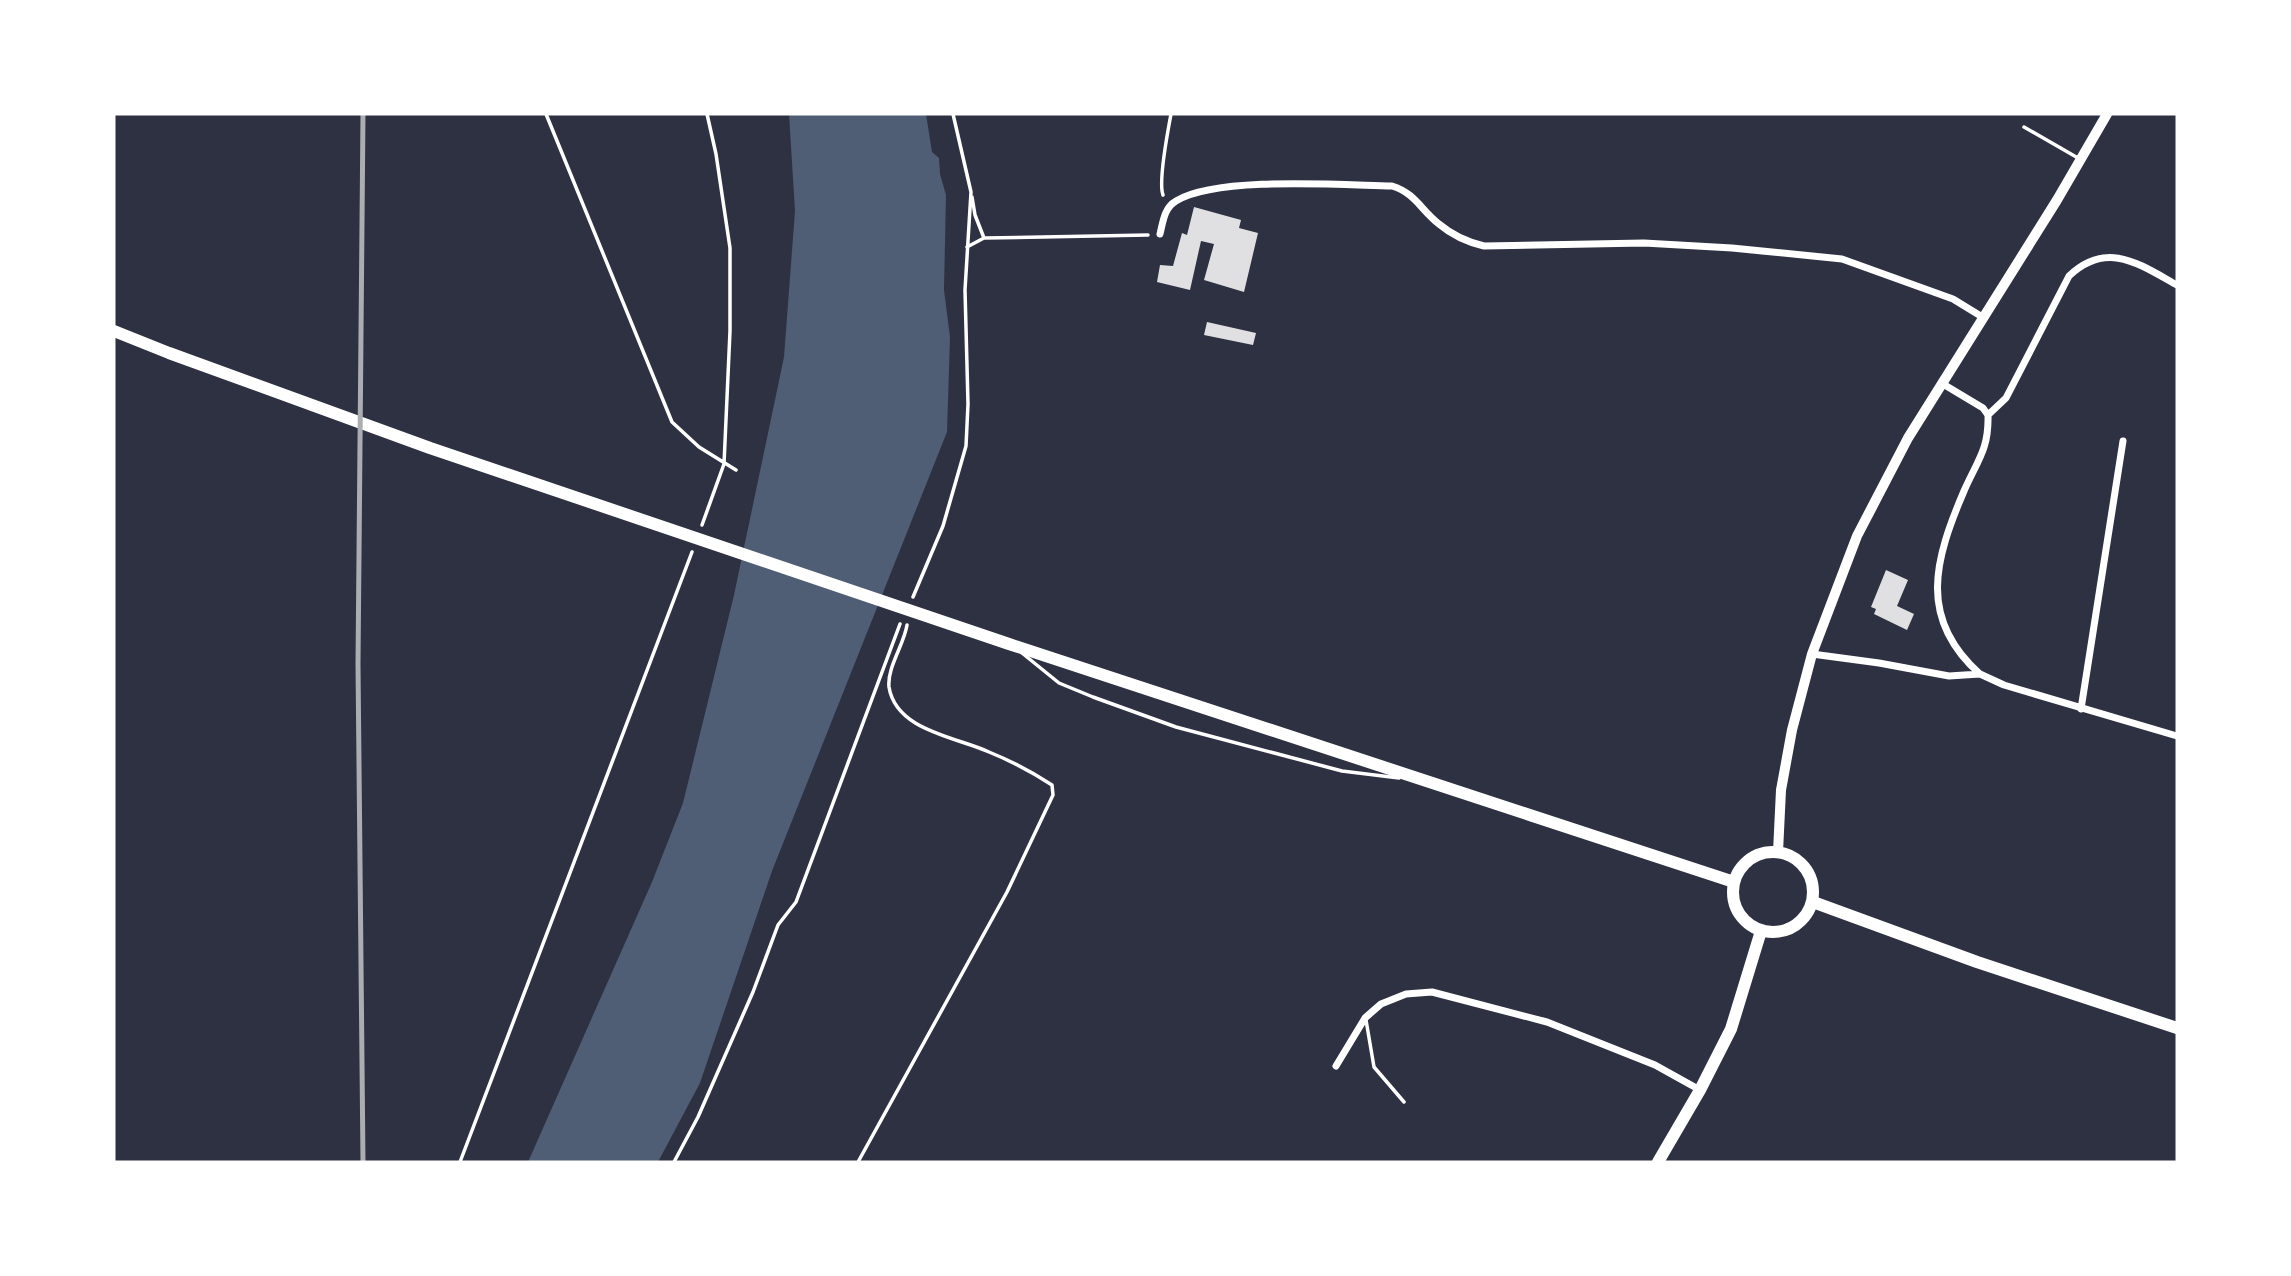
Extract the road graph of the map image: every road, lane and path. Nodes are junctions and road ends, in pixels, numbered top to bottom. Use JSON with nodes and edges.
{"nodes":[{"id":1,"x":546,"y":114,"type":"edge"},
{"id":2,"x":707,"y":114,"type":"edge"},
{"id":3,"x":953,"y":114,"type":"edge"},
{"id":4,"x":1171,"y":114,"type":"edge"},
{"id":5,"x":2106,"y":114,"type":"edge"},
{"id":6,"x":2024,"y":127,"type":"dead end"},
{"id":7,"x":2080,"y":159,"type":"junction"},
{"id":8,"x":971,"y":192,"type":"junction"},
{"id":9,"x":1168,"y":207,"type":"junction"},
{"id":10,"x":1160,"y":234,"type":"joint"},
{"id":11,"x":984,"y":238,"type":"junction"},
{"id":12,"x":967,"y":247,"type":"junction"},
{"id":13,"x":2177,"y":285,"type":"edge"},
{"id":14,"x":1984,"y":318,"type":"junction"},
{"id":15,"x":114,"y":331,"type":"edge"},
{"id":16,"x":1943,"y":384,"type":"junction"},
{"id":17,"x":1989,"y":415,"type":"junction"},
{"id":18,"x":2123,"y":441,"type":"dead end"},
{"id":19,"x":724,"y":464,"type":"junction"},
{"id":20,"x":736,"y":470,"type":"dead end"},
{"id":21,"x":702,"y":525,"type":"dead end"},
{"id":22,"x":693,"y":549,"type":"dead end"},
{"id":23,"x":912,"y":599,"type":"dead end"},
{"id":24,"x":1009,"y":644,"type":"junction"},
{"id":25,"x":1812,"y":654,"type":"junction"},
{"id":26,"x":1980,"y":674,"type":"junction"},
{"id":27,"x":2081,"y":709,"type":"junction"},
{"id":28,"x":2177,"y":736,"type":"edge"},
{"id":29,"x":1419,"y":780,"type":"junction"},
{"id":30,"x":1778,"y":852,"type":"junction"},
{"id":31,"x":1734,"y":882,"type":"junction"},
{"id":32,"x":1813,"y":902,"type":"junction"},
{"id":33,"x":1761,"y":931,"type":"junction"},
{"id":34,"x":1365,"y":1018,"type":"junction"},
{"id":35,"x":2177,"y":1028,"type":"edge"},
{"id":36,"x":1336,"y":1066,"type":"dead end"},
{"id":37,"x":1700,"y":1090,"type":"junction"},
{"id":38,"x":1404,"y":1102,"type":"dead end"},
{"id":39,"x":460,"y":1162,"type":"edge"},
{"id":40,"x":674,"y":1162,"type":"edge"},
{"id":41,"x":858,"y":1162,"type":"edge"},
{"id":42,"x":1658,"y":1162,"type":"edge"}],
"edges":[{"from":1,"to":19,"type":"path"},
{"from":2,"to":19,"type":"path"},
{"from":3,"to":8,"type":"path"},
{"from":4,"to":9,"type":"path"},
{"from":5,"to":7,"type":"main road"},
{"from":6,"to":7,"type":"lane"},
{"from":7,"to":14,"type":"main road"},
{"from":8,"to":11,"type":"path"},
{"from":8,"to":12,"type":"path"},
{"from":9,"to":10,"type":"street"},
{"from":9,"to":14,"type":"street"},
{"from":10,"to":11,"type":"path"},
{"from":11,"to":12,"type":"path"},
{"from":12,"to":23,"type":"path"},
{"from":13,"to":17,"type":"street"},
{"from":14,"to":16,"type":"main road"},
{"from":15,"to":24,"type":"highway"},
{"from":16,"to":17,"type":"street"},
{"from":16,"to":25,"type":"main road"},
{"from":17,"to":26,"type":"street"},
{"from":18,"to":27,"type":"street"},
{"from":19,"to":20,"type":"path"},
{"from":19,"to":21,"type":"path"},
{"from":22,"to":39,"type":"path"},
{"from":24,"to":29,"type":"highway"},
{"from":24,"to":29,"type":"lane"},
{"from":25,"to":26,"type":"street"},
{"from":25,"to":30,"type":"main road"},
{"from":26,"to":27,"type":"street"},
{"from":27,"to":28,"type":"street"},
{"from":29,"to":31,"type":"highway"},
{"from":30,"to":31,"type":"highway"},
{"from":30,"to":32,"type":"highway"},
{"from":31,"to":33,"type":"highway"},
{"from":32,"to":33,"type":"highway"},
{"from":32,"to":35,"type":"highway"},
{"from":33,"to":37,"type":"highway"},
{"from":34,"to":36,"type":"street"},
{"from":34,"to":37,"type":"street"},
{"from":34,"to":38,"type":"lane"},
{"from":37,"to":42,"type":"highway"},
{"from":40,"to":41,"type":"path"}]}
